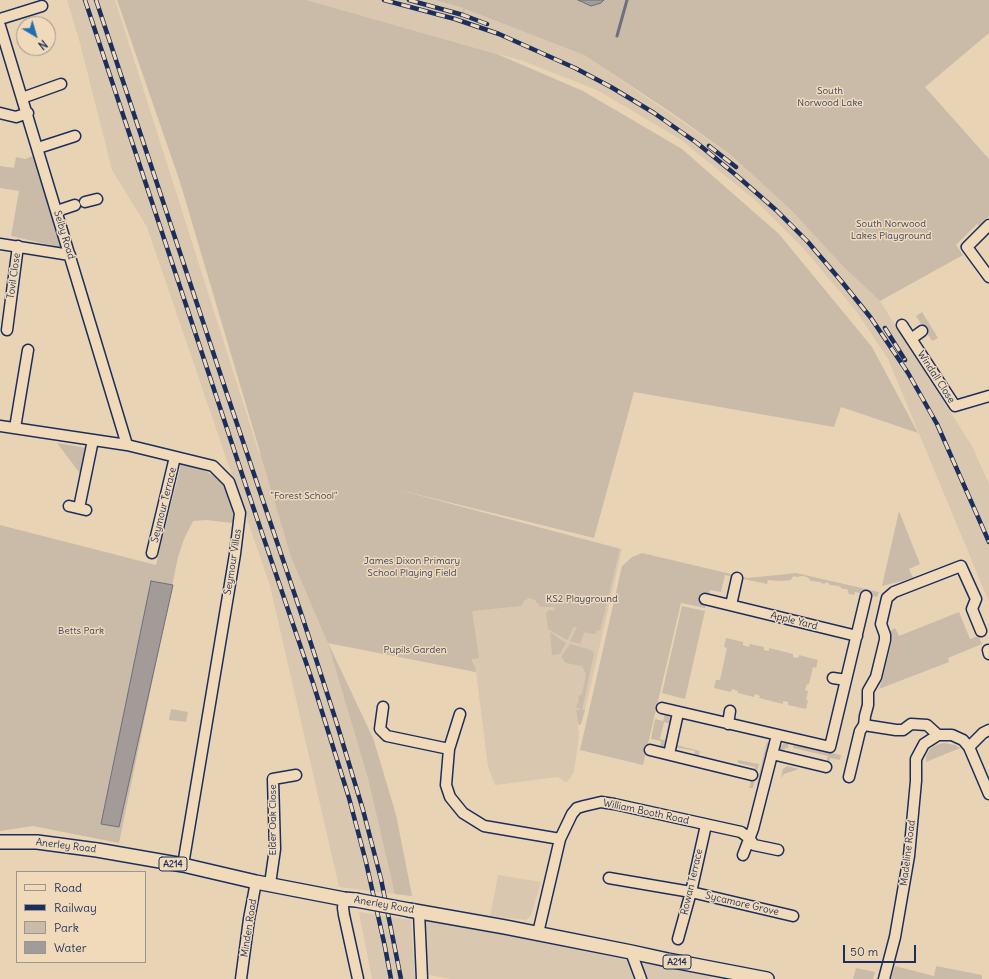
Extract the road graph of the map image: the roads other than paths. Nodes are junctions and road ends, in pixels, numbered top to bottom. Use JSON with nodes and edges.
{"nodes":[{"id":1,"x":42,"y":6,"type":"dead end"},
{"id":2,"x":0,"y":19,"type":"edge"},
{"id":3,"x":0,"y":26,"type":"edge"},
{"id":4,"x":61,"y":84,"type":"dead end"},
{"id":5,"x":22,"y":98,"type":"junction"},
{"id":6,"x":0,"y":113,"type":"edge"},
{"id":7,"x":28,"y":113,"type":"junction"},
{"id":8,"x":75,"y":136,"type":"dead end"},
{"id":9,"x":38,"y":148,"type":"junction"},
{"id":10,"x":97,"y":199,"type":"dead end"},
{"id":11,"x":57,"y":211,"type":"junction"},
{"id":12,"x":989,"y":225,"type":"edge"},
{"id":13,"x":0,"y":244,"type":"edge"},
{"id":14,"x":18,"y":246,"type":"junction"},
{"id":15,"x":70,"y":255,"type":"junction"},
{"id":16,"x":989,"y":277,"type":"edge"},
{"id":17,"x":902,"y":325,"type":"dead end"},
{"id":18,"x":7,"y":330,"type":"dead end"},
{"id":19,"x":922,"y":331,"type":"dead end"},
{"id":20,"x":911,"y":339,"type":"junction"},
{"id":21,"x":28,"y":350,"type":"dead end"},
{"id":22,"x":989,"y":396,"type":"edge"},
{"id":23,"x":0,"y":426,"type":"edge"},
{"id":24,"x":15,"y":428,"type":"junction"},
{"id":25,"x":93,"y":440,"type":"junction"},
{"id":26,"x":127,"y":445,"type":"junction"},
{"id":27,"x":175,"y":457,"type":"junction"},
{"id":28,"x":78,"y":508,"type":"dead end"},
{"id":29,"x":152,"y":554,"type":"dead end"},
{"id":30,"x":737,"y":578,"type":"dead end"},
{"id":31,"x":866,"y":596,"type":"dead end"},
{"id":32,"x":705,"y":599,"type":"dead end"},
{"id":33,"x":731,"y":605,"type":"junction"},
{"id":34,"x":981,"y":631,"type":"dead end"},
{"id":35,"x":856,"y":636,"type":"junction"},
{"id":36,"x":833,"y":678,"type":"dead end"},
{"id":37,"x":846,"y":680,"type":"junction"},
{"id":38,"x":384,"y":707,"type":"dead end"},
{"id":39,"x":662,"y":708,"type":"dead end"},
{"id":40,"x":730,"y":711,"type":"dead end"},
{"id":41,"x":678,"y":713,"type":"junction"},
{"id":42,"x":460,"y":714,"type":"dead end"},
{"id":43,"x":728,"y":724,"type":"junction"},
{"id":44,"x":864,"y":725,"type":"junction"},
{"id":45,"x":989,"y":730,"type":"edge"},
{"id":46,"x":777,"y":735,"type":"junction"},
{"id":47,"x":938,"y":735,"type":"junction"},
{"id":48,"x":969,"y":747,"type":"junction"},
{"id":49,"x":449,"y":749,"type":"junction"},
{"id":50,"x":650,"y":750,"type":"dead end"},
{"id":51,"x":669,"y":754,"type":"junction"},
{"id":52,"x":772,"y":754,"type":"junction"},
{"id":53,"x":826,"y":767,"type":"dead end"},
{"id":54,"x":296,"y":775,"type":"dead end"},
{"id":55,"x":752,"y":775,"type":"dead end"},
{"id":56,"x":849,"y":778,"type":"dead end"},
{"id":57,"x":989,"y":794,"type":"edge"},
{"id":58,"x":706,"y":825,"type":"junction"},
{"id":59,"x":749,"y":838,"type":"junction"},
{"id":60,"x":560,"y":839,"type":"junction"},
{"id":61,"x":0,"y":842,"type":"edge"},
{"id":62,"x":778,"y":850,"type":"dead end"},
{"id":63,"x":743,"y":855,"type":"dead end"},
{"id":64,"x":183,"y":865,"type":"junction"},
{"id":65,"x":609,"y":878,"type":"dead end"},
{"id":66,"x":256,"y":882,"type":"junction"},
{"id":67,"x":270,"y":884,"type":"junction"},
{"id":68,"x":691,"y":892,"type":"junction"},
{"id":69,"x":350,"y":899,"type":"junction"},
{"id":70,"x":414,"y":911,"type":"junction"},
{"id":71,"x":793,"y":916,"type":"dead end"},
{"id":72,"x":538,"y":934,"type":"junction"},
{"id":73,"x":678,"y":939,"type":"dead end"},
{"id":74,"x":631,"y":952,"type":"junction"},
{"id":75,"x":241,"y":977,"type":"edge"},
{"id":76,"x":251,"y":979,"type":"edge"},
{"id":77,"x":358,"y":979,"type":"edge"},
{"id":78,"x":422,"y":979,"type":"edge"},
{"id":79,"x":641,"y":979,"type":"edge"},
{"id":80,"x":767,"y":979,"type":"edge"},
{"id":81,"x":884,"y":979,"type":"edge"}],
"edges":[{"from":1,"to":2,"type":"street"},
{"from":3,"to":5,"type":"street","name":"Selby Road"},
{"from":4,"to":5,"type":"street"},
{"from":5,"to":7,"type":"street","name":"Selby Road"},
{"from":6,"to":7,"type":"street"},
{"from":7,"to":9,"type":"street","name":"Selby Road"},
{"from":8,"to":9,"type":"street"},
{"from":9,"to":11,"type":"street","name":"Selby Road"},
{"from":10,"to":11,"type":"street"},
{"from":11,"to":15,"type":"street","name":"Selby Road"},
{"from":12,"to":16,"type":"street"},
{"from":13,"to":14,"type":"street","name":"Tovil Close"},
{"from":14,"to":15,"type":"street","name":"Tovil Close"},
{"from":14,"to":18,"type":"street","name":"Tovil Close"},
{"from":15,"to":26,"type":"street","name":"Selby Road"},
{"from":17,"to":20,"type":"street","name":"Windall Close"},
{"from":19,"to":20,"type":"street"},
{"from":20,"to":22,"type":"street","name":"Windall Close"},
{"from":21,"to":24,"type":"street"},
{"from":23,"to":24,"type":"street","name":"Seymour Villas"},
{"from":24,"to":25,"type":"street","name":"Seymour Villas"},
{"from":25,"to":26,"type":"street","name":"Seymour Villas"},
{"from":25,"to":28,"type":"street"},
{"from":26,"to":27,"type":"street","name":"Seymour Villas"},
{"from":27,"to":29,"type":"street","name":"Seymour Terrace"},
{"from":27,"to":64,"type":"street","name":"Seymour Villas"},
{"from":30,"to":33,"type":"street"},
{"from":31,"to":35,"type":"street"},
{"from":32,"to":33,"type":"street","name":"Apple Yard"},
{"from":33,"to":35,"type":"street","name":"Apple Yard"},
{"from":34,"to":44,"type":"street"},
{"from":35,"to":37,"type":"street"},
{"from":36,"to":37,"type":"street"},
{"from":37,"to":46,"type":"street"},
{"from":38,"to":49,"type":"street"},
{"from":39,"to":41,"type":"street"},
{"from":40,"to":43,"type":"street"},
{"from":41,"to":43,"type":"street"},
{"from":41,"to":51,"type":"street"},
{"from":42,"to":49,"type":"street"},
{"from":43,"to":46,"type":"street"},
{"from":44,"to":47,"type":"street"},
{"from":44,"to":56,"type":"street"},
{"from":45,"to":48,"type":"street"},
{"from":46,"to":52,"type":"street"},
{"from":47,"to":48,"type":"street"},
{"from":47,"to":81,"type":"street","name":"Madeline Road"},
{"from":48,"to":57,"type":"street"},
{"from":49,"to":60,"type":"street"},
{"from":50,"to":51,"type":"street"},
{"from":51,"to":55,"type":"street"},
{"from":52,"to":53,"type":"street"},
{"from":52,"to":59,"type":"street"},
{"from":54,"to":67,"type":"street","name":"Elder Oak Close"},
{"from":58,"to":59,"type":"street","name":"William Booth Road"},
{"from":58,"to":60,"type":"street","name":"William Booth Road"},
{"from":58,"to":68,"type":"street","name":"Rowan Terrace"},
{"from":59,"to":62,"type":"street","name":"William Booth Road"},
{"from":59,"to":63,"type":"street"},
{"from":60,"to":72,"type":"street","name":"William Booth Road"},
{"from":61,"to":64,"type":"main road","name":"Anerley Road","number":"A214"},
{"from":64,"to":66,"type":"main road","name":"Anerley Road","number":"A214"},
{"from":65,"to":68,"type":"street","name":"Sycamore Grove"},
{"from":66,"to":67,"type":"main road","name":"Anerley Road","number":"A214"},
{"from":66,"to":75,"type":"street","name":"Minden Road"},
{"from":67,"to":69,"type":"main road","name":"Anerley Road","number":"A214"},
{"from":68,"to":71,"type":"street","name":"Sycamore Grove"},
{"from":68,"to":73,"type":"street","name":"Rowan Terrace"},
{"from":69,"to":70,"type":"main road","name":"Anerley Road","number":"A214","bridge":true},
{"from":69,"to":77,"type":"street"},
{"from":70,"to":72,"type":"main road","name":"Anerley Road","number":"A214"},
{"from":70,"to":78,"type":"street"},
{"from":72,"to":74,"type":"main road","name":"Anerley Road","number":"A214"},
{"from":74,"to":79,"type":"street"},
{"from":74,"to":80,"type":"main road","name":"Anerley Road","number":"A214"},
{"from":75,"to":76,"type":"street","name":"Minden Road"}]}
